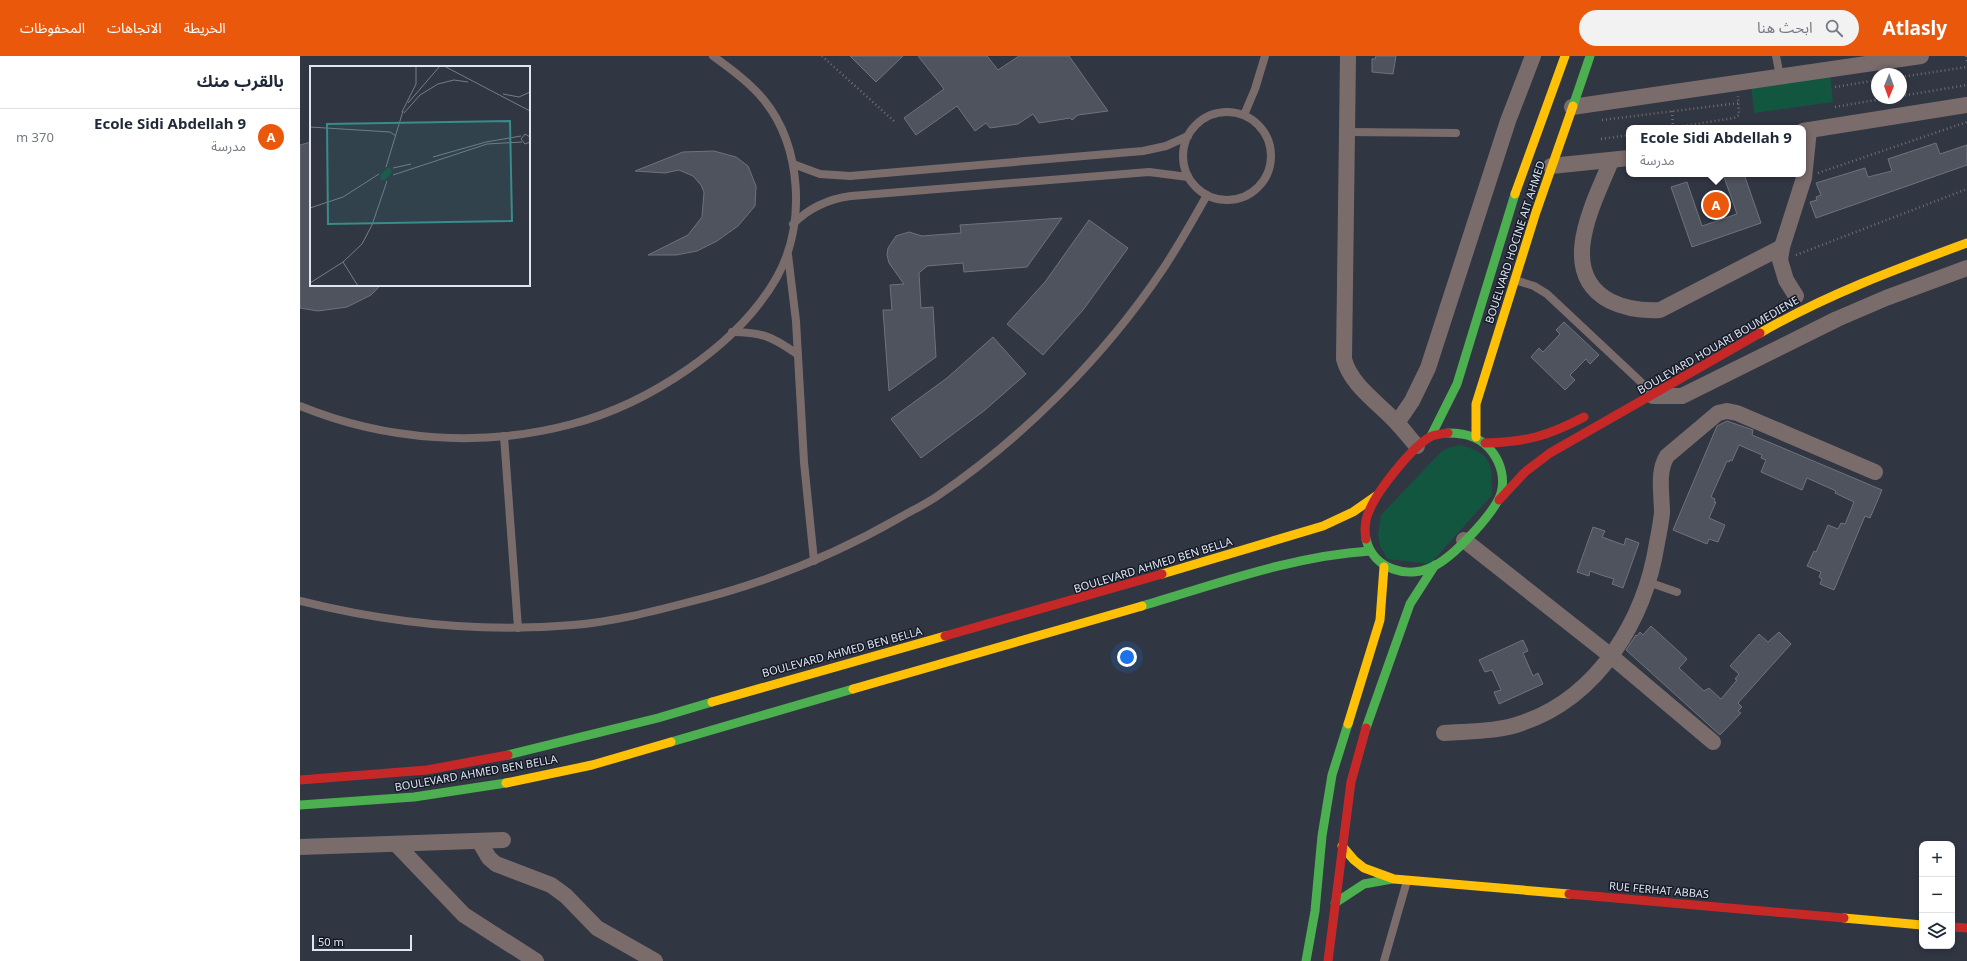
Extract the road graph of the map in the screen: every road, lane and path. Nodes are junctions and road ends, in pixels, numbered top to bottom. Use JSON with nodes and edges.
{"nodes":[{"id":1,"x":713,"y":56,"type":"edge"},
{"id":2,"x":822,"y":56,"type":"edge"},
{"id":3,"x":1265,"y":56,"type":"edge"},
{"id":4,"x":1348,"y":56,"type":"edge"},
{"id":5,"x":1533,"y":56,"type":"edge"},
{"id":6,"x":1565,"y":56,"type":"edge"},
{"id":7,"x":1590,"y":56,"type":"edge"},
{"id":8,"x":1776,"y":56,"type":"edge"},
{"id":9,"x":1921,"y":56,"type":"edge"},
{"id":10,"x":1966,"y":56,"type":"edge"},
{"id":11,"x":1967,"y":62,"type":"edge"},
{"id":12,"x":1967,"y":67,"type":"edge"},
{"id":13,"x":1780,"y":76,"type":"junction"},
{"id":14,"x":1907,"y":76,"type":"edge"},
{"id":15,"x":1871,"y":81,"type":"edge"},
{"id":16,"x":1738,"y":82,"type":"junction"},
{"id":17,"x":1967,"y":85,"type":"edge"},
{"id":18,"x":1835,"y":87,"type":"dead end"},
{"id":19,"x":1907,"y":95,"type":"edge"},
{"id":20,"x":1871,"y":100,"type":"edge"},
{"id":21,"x":1739,"y":103,"type":"junction"},
{"id":22,"x":1967,"y":105,"type":"edge"},
{"id":23,"x":1835,"y":106,"type":"dead end"},
{"id":24,"x":1572,"y":108,"type":"junction"},
{"id":25,"x":1672,"y":110,"type":"junction"},
{"id":26,"x":1244,"y":115,"type":"junction"},
{"id":27,"x":1602,"y":120,"type":"dead end"},
{"id":28,"x":1967,"y":122,"type":"edge"},
{"id":29,"x":896,"y":123,"type":"dead end"},
{"id":30,"x":1673,"y":125,"type":"edge"},
{"id":31,"x":1691,"y":125,"type":"edge"},
{"id":32,"x":1806,"y":131,"type":"edge"},
{"id":33,"x":1348,"y":132,"type":"junction"},
{"id":34,"x":1456,"y":132,"type":"dead end"},
{"id":35,"x":1626,"y":135,"type":"edge"},
{"id":36,"x":1188,"y":136,"type":"junction"},
{"id":37,"x":1601,"y":139,"type":"dead end"},
{"id":38,"x":1626,"y":158,"type":"edge"},
{"id":39,"x":1611,"y":160,"type":"junction"},
{"id":40,"x":793,"y":164,"type":"junction"},
{"id":41,"x":1552,"y":166,"type":"junction"},
{"id":42,"x":1188,"y":177,"type":"junction"},
{"id":43,"x":1804,"y":178,"type":"joint"},
{"id":44,"x":1967,"y":189,"type":"edge"},
{"id":45,"x":1207,"y":195,"type":"junction"},
{"id":46,"x":793,"y":225,"type":"junction"},
{"id":47,"x":1967,"y":243,"type":"edge"},
{"id":48,"x":788,"y":254,"type":"junction"},
{"id":49,"x":1781,"y":254,"type":"junction"},
{"id":50,"x":1967,"y":268,"type":"edge"},
{"id":51,"x":1514,"y":280,"type":"junction"},
{"id":52,"x":1797,"y":296,"type":"dead end"},
{"id":53,"x":732,"y":332,"type":"junction"},
{"id":54,"x":797,"y":354,"type":"junction"},
{"id":55,"x":1645,"y":387,"type":"junction"},
{"id":56,"x":300,"y":406,"type":"edge"},
{"id":57,"x":1594,"y":411,"type":"dead end"},
{"id":58,"x":1397,"y":423,"type":"junction"},
{"id":59,"x":504,"y":436,"type":"junction"},
{"id":60,"x":1431,"y":436,"type":"junction"},
{"id":61,"x":1476,"y":437,"type":"junction"},
{"id":62,"x":1485,"y":443,"type":"junction"},
{"id":63,"x":1417,"y":446,"type":"junction"},
{"id":64,"x":1875,"y":472,"type":"dead end"},
{"id":65,"x":1376,"y":496,"type":"junction"},
{"id":66,"x":1499,"y":500,"type":"junction"},
{"id":67,"x":1464,"y":540,"type":"junction"},
{"id":68,"x":1370,"y":551,"type":"junction"},
{"id":69,"x":814,"y":561,"type":"junction"},
{"id":70,"x":1435,"y":565,"type":"junction"},
{"id":71,"x":1384,"y":567,"type":"junction"},
{"id":72,"x":1648,"y":582,"type":"junction"},
{"id":73,"x":1677,"y":592,"type":"dead end"},
{"id":74,"x":300,"y":601,"type":"edge"},
{"id":75,"x":518,"y":628,"type":"junction"},
{"id":76,"x":1611,"y":656,"type":"junction"},
{"id":77,"x":1444,"y":733,"type":"dead end"},
{"id":78,"x":1713,"y":742,"type":"dead end"},
{"id":79,"x":300,"y":780,"type":"edge"},
{"id":80,"x":300,"y":805,"type":"edge"},
{"id":81,"x":503,"y":840,"type":"dead end"},
{"id":82,"x":479,"y":841,"type":"junction"},
{"id":83,"x":396,"y":844,"type":"junction"},
{"id":84,"x":1342,"y":846,"type":"junction"},
{"id":85,"x":300,"y":847,"type":"edge"},
{"id":86,"x":1394,"y":879,"type":"junction"},
{"id":87,"x":1408,"y":880,"type":"junction"},
{"id":88,"x":1336,"y":903,"type":"junction"},
{"id":89,"x":1919,"y":925,"type":"edge"},
{"id":90,"x":1955,"y":927,"type":"edge"},
{"id":91,"x":1967,"y":928,"type":"edge"},
{"id":92,"x":536,"y":961,"type":"edge"},
{"id":93,"x":655,"y":961,"type":"edge"},
{"id":94,"x":1306,"y":961,"type":"edge"},
{"id":95,"x":1328,"y":961,"type":"edge"},
{"id":96,"x":1384,"y":961,"type":"edge"}],
"edges":[{"from":1,"to":40,"type":"lane"},
{"from":2,"to":29,"type":"path"},
{"from":3,"to":26,"type":"lane"},
{"from":4,"to":33,"type":"street"},
{"from":5,"to":58,"type":"street"},
{"from":6,"to":60,"type":"main road"},
{"from":7,"to":24,"type":"main road","name":"BOUELVARD HOCINE AIT AHMED"},
{"from":8,"to":13,"type":"lane"},
{"from":9,"to":13,"type":"street"},
{"from":10,"to":11,"type":"path"},
{"from":12,"to":14,"type":"path"},
{"from":13,"to":16,"type":"street"},
{"from":15,"to":18,"type":"path"},
{"from":16,"to":21,"type":"path"},
{"from":16,"to":24,"type":"street"},
{"from":17,"to":19,"type":"path"},
{"from":20,"to":23,"type":"path"},
{"from":21,"to":25,"type":"path"},
{"from":21,"to":31,"type":"path"},
{"from":22,"to":32,"type":"street"},
{"from":24,"to":41,"type":"main road","name":"BOUELVARD HOCINE AIT AHMED"},
{"from":25,"to":27,"type":"path"},
{"from":25,"to":30,"type":"path"},
{"from":26,"to":36,"type":"lane"},
{"from":26,"to":45,"type":"lane"},
{"from":28,"to":43,"type":"path"},
{"from":33,"to":34,"type":"lane"},
{"from":33,"to":58,"type":"street"},
{"from":35,"to":37,"type":"path"},
{"from":36,"to":40,"type":"lane"},
{"from":36,"to":42,"type":"lane"},
{"from":38,"to":39,"type":"street"},
{"from":39,"to":41,"type":"street"},
{"from":39,"to":49,"type":"street"},
{"from":40,"to":46,"type":"lane"},
{"from":41,"to":51,"type":"main road","name":"BOUELVARD HOCINE AIT AHMED"},
{"from":42,"to":45,"type":"lane"},
{"from":42,"to":46,"type":"lane"},
{"from":43,"to":49,"type":"street"},
{"from":44,"to":49,"type":"path"},
{"from":45,"to":69,"type":"lane"},
{"from":46,"to":48,"type":"lane"},
{"from":47,"to":55,"type":"main road","name":"BOULEVARD HOUARI BOUMEDIENE"},
{"from":48,"to":53,"type":"lane"},
{"from":48,"to":54,"type":"lane"},
{"from":49,"to":52,"type":"street"},
{"from":50,"to":55,"type":"street"},
{"from":51,"to":55,"type":"lane"},
{"from":51,"to":61,"type":"main road","name":"BOUELVARD HOCINE AIT AHMED"},
{"from":53,"to":54,"type":"lane"},
{"from":53,"to":59,"type":"lane"},
{"from":54,"to":69,"type":"lane"},
{"from":55,"to":66,"type":"main road","name":"BOULEVARD HOUARI BOUMEDIENE"},
{"from":56,"to":59,"type":"lane"},
{"from":57,"to":62,"type":"main road"},
{"from":58,"to":63,"type":"street"},
{"from":59,"to":75,"type":"lane"},
{"from":60,"to":61,"type":"main road"},
{"from":60,"to":63,"type":"main road"},
{"from":61,"to":62,"type":"main road"},
{"from":62,"to":66,"type":"main road"},
{"from":63,"to":65,"type":"main road"},
{"from":64,"to":72,"type":"street"},
{"from":65,"to":68,"type":"main road"},
{"from":65,"to":79,"type":"main road","name":"BOULEVARD AHMED BEN BELLA"},
{"from":66,"to":67,"type":"main road"},
{"from":67,"to":70,"type":"main road"},
{"from":67,"to":76,"type":"street"},
{"from":68,"to":71,"type":"main road"},
{"from":68,"to":80,"type":"main road","name":"BOULEVARD AHMED BEN BELLA"},
{"from":69,"to":75,"type":"lane"},
{"from":70,"to":71,"type":"main road"},
{"from":70,"to":84,"type":"main road"},
{"from":71,"to":94,"type":"main road"},
{"from":72,"to":73,"type":"lane"},
{"from":72,"to":76,"type":"street"},
{"from":74,"to":75,"type":"lane"},
{"from":76,"to":77,"type":"street"},
{"from":76,"to":78,"type":"street"},
{"from":81,"to":82,"type":"street"},
{"from":82,"to":83,"type":"street"},
{"from":82,"to":93,"type":"street"},
{"from":83,"to":85,"type":"street"},
{"from":83,"to":92,"type":"street"},
{"from":84,"to":86,"type":"main road","name":"RUE FERHAT ABBAS"},
{"from":84,"to":88,"type":"main road"},
{"from":86,"to":87,"type":"main road","name":"RUE FERHAT ABBAS"},
{"from":86,"to":88,"type":"main road","name":"RUE FERHAT ABBAS"},
{"from":87,"to":89,"type":"main road","name":"RUE FERHAT ABBAS"},
{"from":87,"to":96,"type":"lane"},
{"from":88,"to":95,"type":"main road"},
{"from":90,"to":91,"type":"main road"}]}
